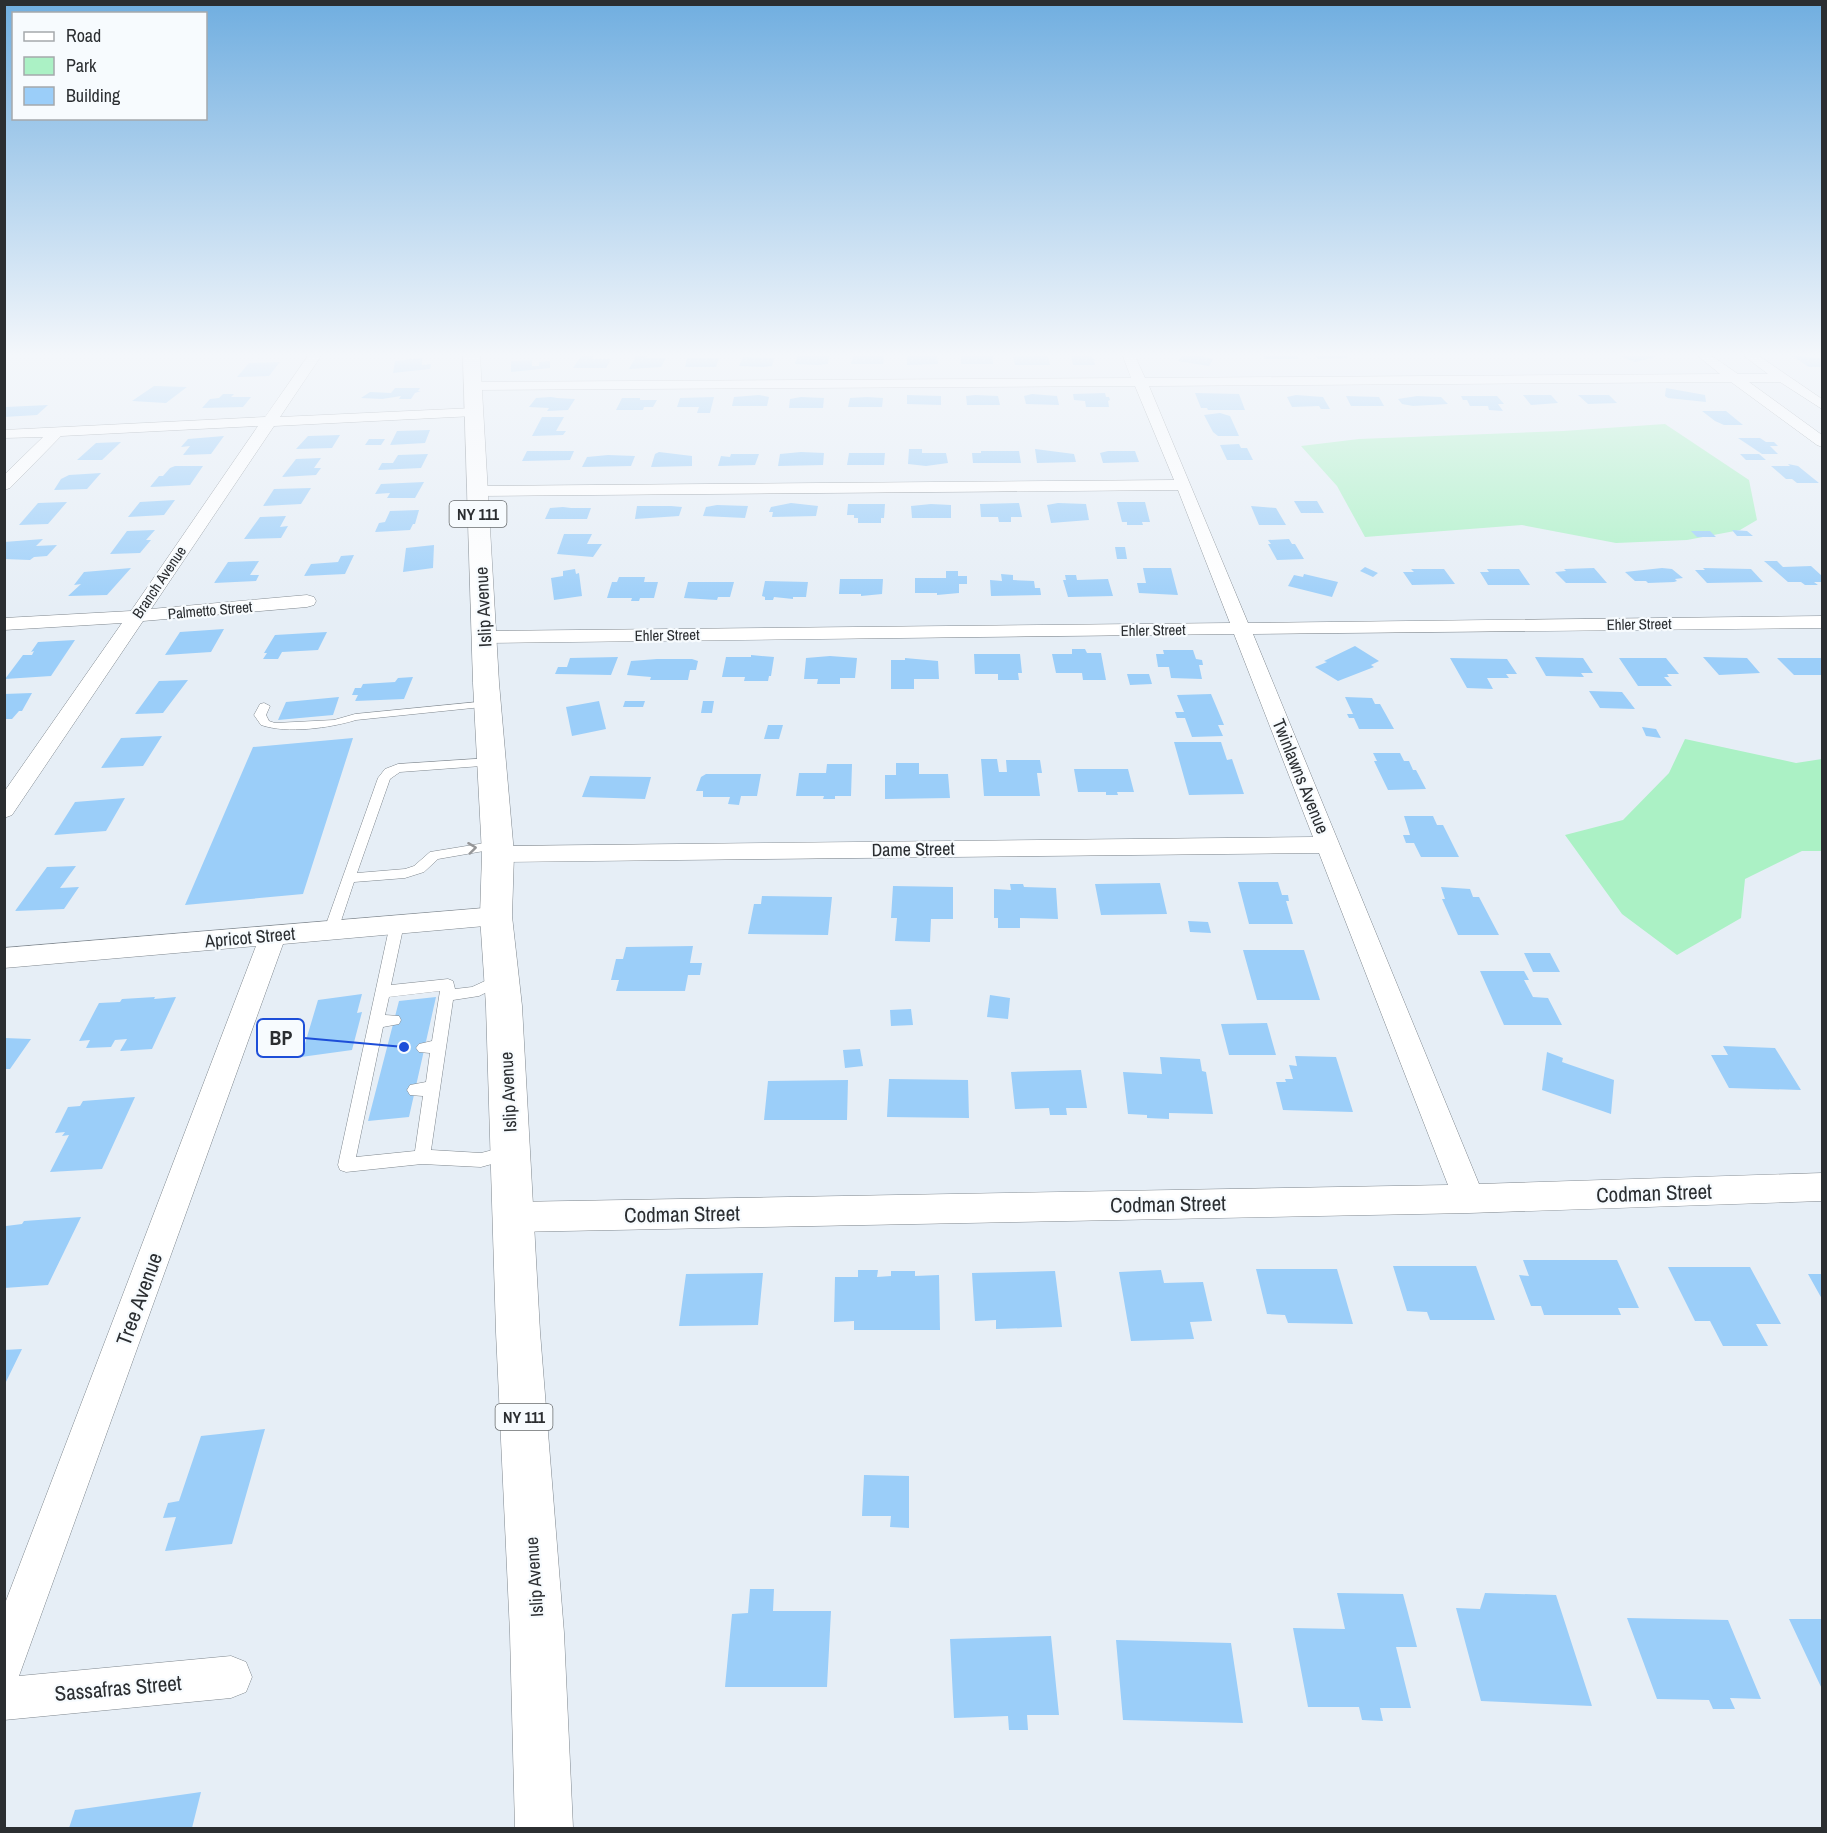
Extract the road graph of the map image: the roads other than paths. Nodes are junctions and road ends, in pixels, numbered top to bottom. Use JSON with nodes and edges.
{"nodes":[{"id":1,"x":46,"y":442,"type":"edge"},
{"id":2,"x":255,"y":442,"type":"edge"},
{"id":3,"x":475,"y":442,"type":"edge"},
{"id":4,"x":1165,"y":442,"type":"edge"},
{"id":5,"x":4,"y":484,"type":"edge"},
{"id":6,"x":1184,"y":485,"type":"junction"},
{"id":7,"x":477,"y":491,"type":"junction"},
{"id":8,"x":307,"y":602,"type":"dead end"},
{"id":9,"x":136,"y":616,"type":"junction"},
{"id":10,"x":1822,"y":622,"type":"edge"},
{"id":11,"x":4,"y":624,"type":"edge"},
{"id":12,"x":1242,"y":629,"type":"junction"},
{"id":13,"x":484,"y":637,"type":"junction"},
{"id":14,"x":488,"y":704,"type":"junction"},
{"id":15,"x":264,"y":706,"type":"dead end"},
{"id":16,"x":491,"y":762,"type":"junction"},
{"id":17,"x":4,"y":810,"type":"edge"},
{"id":18,"x":1328,"y":845,"type":"junction"},
{"id":19,"x":497,"y":850,"type":"junction"},
{"id":20,"x":349,"y":878,"type":"junction"},
{"id":21,"x":496,"y":916,"type":"junction"},
{"id":22,"x":397,"y":924,"type":"junction"},
{"id":23,"x":331,"y":930,"type":"junction"},
{"id":24,"x":273,"y":935,"type":"junction"},
{"id":25,"x":4,"y":958,"type":"edge"},
{"id":26,"x":502,"y":978,"type":"junction"},
{"id":27,"x":383,"y":992,"type":"junction"},
{"id":28,"x":447,"y":995,"type":"junction"},
{"id":29,"x":394,"y":1020,"type":"dead end"},
{"id":30,"x":376,"y":1022,"type":"junction"},
{"id":31,"x":433,"y":1088,"type":"junction"},
{"id":32,"x":415,"y":1090,"type":"dead end"},
{"id":33,"x":511,"y":1152,"type":"junction"},
{"id":34,"x":422,"y":1157,"type":"junction"},
{"id":35,"x":1822,"y":1187,"type":"edge"},
{"id":36,"x":1469,"y":1199,"type":"junction"},
{"id":37,"x":513,"y":1217,"type":"junction"},
{"id":38,"x":4,"y":1662,"type":"edge"},
{"id":39,"x":231,"y":1677,"type":"dead end"},
{"id":40,"x":4,"y":1699,"type":"edge"},
{"id":41,"x":544,"y":1828,"type":"edge"}],
"edges":[{"from":1,"to":5,"type":"street"},
{"from":2,"to":9,"type":"street","name":"Branch Avenue"},
{"from":3,"to":7,"type":"main road","name":"Islip Avenue","number":"NY 111"},
{"from":4,"to":6,"type":"street","name":"Twinlawns Avenue"},
{"from":6,"to":7,"type":"street"},
{"from":6,"to":12,"type":"street","name":"Twinlawns Avenue"},
{"from":7,"to":13,"type":"main road","name":"Islip Avenue","number":"NY 111"},
{"from":8,"to":9,"type":"street","name":"Palmetto Street"},
{"from":9,"to":11,"type":"street","name":"Palmetto Street"},
{"from":9,"to":17,"type":"street","name":"Branch Avenue"},
{"from":10,"to":12,"type":"street","name":"Ehler Street"},
{"from":12,"to":13,"type":"street","name":"Ehler Street"},
{"from":12,"to":18,"type":"street","name":"Twinlawns Avenue"},
{"from":13,"to":14,"type":"main road","name":"Islip Avenue","number":"NY 111"},
{"from":14,"to":15,"type":"lane"},
{"from":14,"to":16,"type":"main road","name":"Islip Avenue","number":"NY 111"},
{"from":16,"to":19,"type":"main road","name":"Islip Avenue","number":"NY 111"},
{"from":16,"to":20,"type":"lane"},
{"from":18,"to":19,"type":"street","name":"Dame Street"},
{"from":18,"to":36,"type":"street","name":"Twinlawns Avenue"},
{"from":20,"to":19,"type":"lane","one_way":true},
{"from":19,"to":21,"type":"main road","name":"Islip Avenue","number":"NY 111"},
{"from":20,"to":23,"type":"lane"},
{"from":21,"to":22,"type":"street","name":"Apricot Street"},
{"from":21,"to":26,"type":"main road","name":"Islip Avenue","number":"NY 111"},
{"from":22,"to":23,"type":"street","name":"Apricot Street"},
{"from":22,"to":27,"type":"lane"},
{"from":23,"to":24,"type":"street","name":"Apricot Street"},
{"from":24,"to":25,"type":"street","name":"Apricot Street"},
{"from":24,"to":38,"type":"street","name":"Tree Avenue"},
{"from":26,"to":28,"type":"lane"},
{"from":26,"to":33,"type":"main road","name":"Islip Avenue","number":"NY 111"},
{"from":27,"to":28,"type":"lane"},
{"from":27,"to":30,"type":"lane"},
{"from":28,"to":31,"type":"lane"},
{"from":29,"to":30,"type":"lane"},
{"from":30,"to":34,"type":"lane"},
{"from":31,"to":32,"type":"lane"},
{"from":31,"to":34,"type":"lane"},
{"from":33,"to":34,"type":"lane"},
{"from":33,"to":37,"type":"main road","name":"Islip Avenue","number":"NY 111"},
{"from":35,"to":36,"type":"street","name":"Codman Street"},
{"from":36,"to":37,"type":"street","name":"Codman Street"},
{"from":37,"to":41,"type":"main road","name":"Islip Avenue","number":"NY 111"},
{"from":39,"to":40,"type":"street","name":"Sassafras Street"}]}
